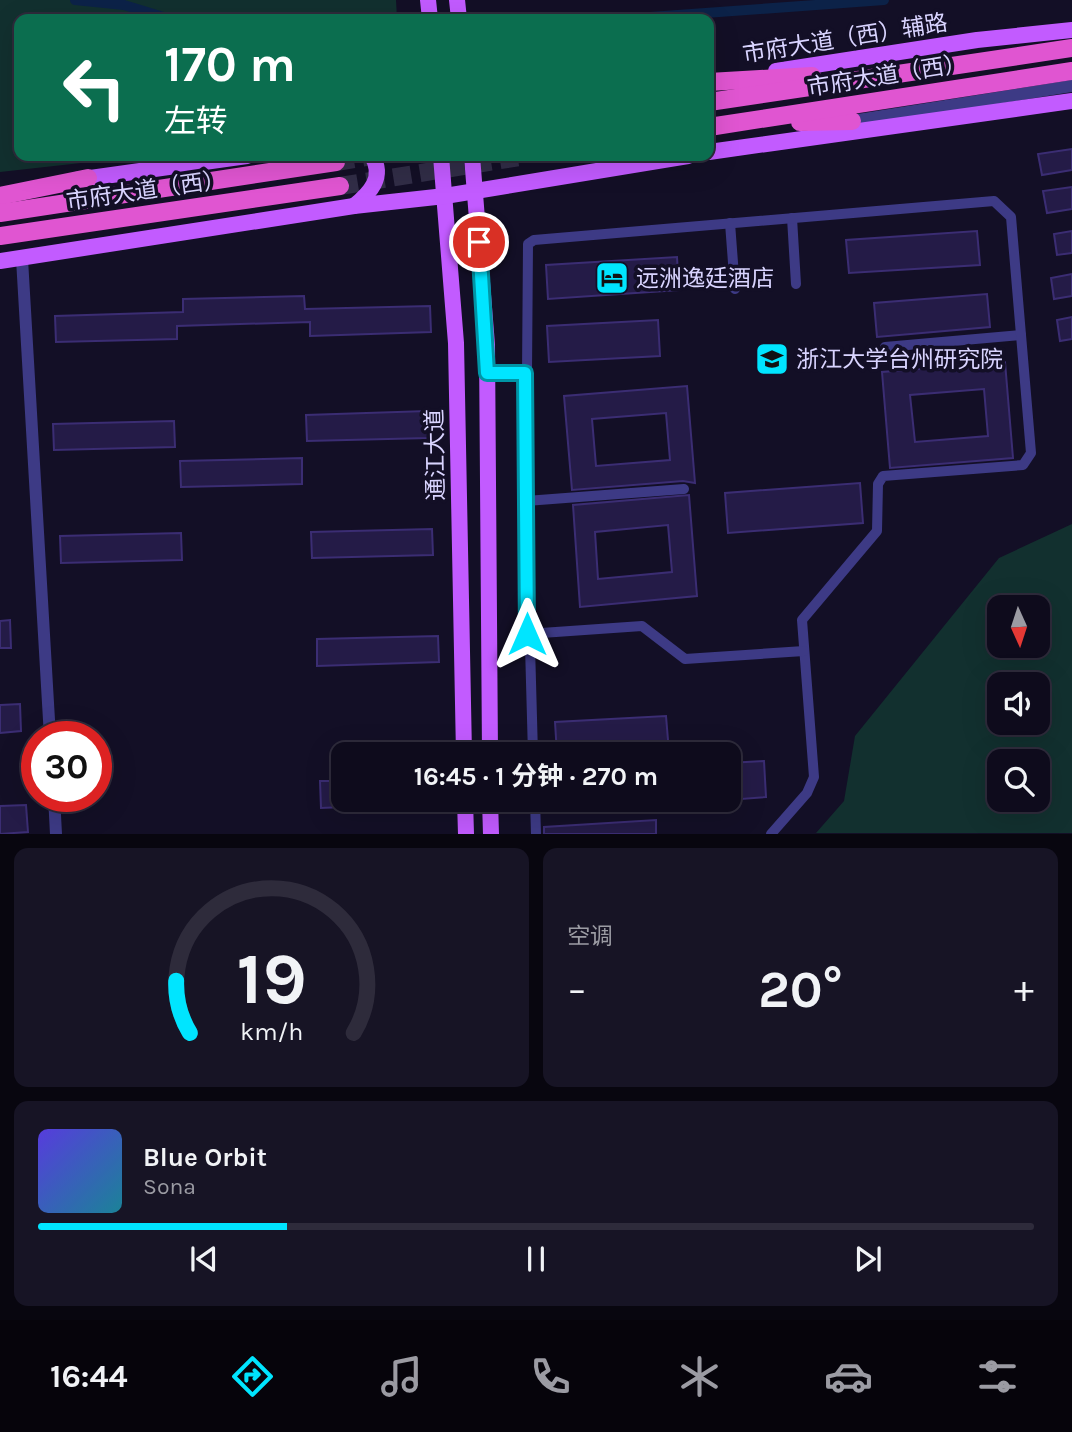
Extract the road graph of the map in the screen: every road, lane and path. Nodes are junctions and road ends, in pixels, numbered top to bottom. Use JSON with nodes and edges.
{"nodes":[{"id":1,"x":1072,"y":30,"type":"edge"},
{"id":2,"x":1072,"y":48,"type":"edge"},
{"id":3,"x":920,"y":70,"type":"junction"},
{"id":4,"x":1072,"y":71,"type":"edge"},
{"id":5,"x":714,"y":81,"type":"edge"},
{"id":6,"x":714,"y":82,"type":"edge"},
{"id":7,"x":1072,"y":86,"type":"edge"},
{"id":8,"x":714,"y":101,"type":"edge"},
{"id":9,"x":1072,"y":101,"type":"edge"},
{"id":10,"x":852,"y":121,"type":"junction"},
{"id":11,"x":730,"y":124,"type":"junction"},
{"id":12,"x":714,"y":126,"type":"edge"},
{"id":13,"x":788,"y":142,"type":"junction"},
{"id":14,"x":714,"y":151,"type":"edge"},
{"id":15,"x":211,"y":161,"type":"edge"},
{"id":16,"x":374,"y":161,"type":"edge"},
{"id":17,"x":442,"y":161,"type":"edge"},
{"id":18,"x":472,"y":161,"type":"edge"},
{"id":19,"x":657,"y":161,"type":"edge"},
{"id":20,"x":336,"y":162,"type":"dead end"},
{"id":21,"x":88,"y":178,"type":"junction"},
{"id":22,"x":340,"y":186,"type":"tunnel mouth"},
{"id":23,"x":0,"y":189,"type":"edge"},
{"id":24,"x":475,"y":190,"type":"junction"},
{"id":25,"x":0,"y":196,"type":"edge"},
{"id":26,"x":445,"y":196,"type":"junction"},
{"id":27,"x":354,"y":206,"type":"junction"},
{"id":28,"x":0,"y":213,"type":"edge"},
{"id":29,"x":792,"y":218,"type":"junction"},
{"id":30,"x":730,"y":223,"type":"junction"},
{"id":31,"x":0,"y":236,"type":"edge"},
{"id":32,"x":22,"y":259,"type":"junction"},
{"id":33,"x":0,"y":261,"type":"edge"},
{"id":34,"x":796,"y":284,"type":"dead end"},
{"id":35,"x":735,"y":289,"type":"dead end"},
{"id":36,"x":1021,"y":335,"type":"junction"},
{"id":37,"x":885,"y":347,"type":"dead end"},
{"id":38,"x":487,"y":373,"type":"junction"},
{"id":39,"x":525,"y":373,"type":"junction"},
{"id":40,"x":684,"y":489,"type":"dead end"},
{"id":41,"x":526,"y":501,"type":"junction"},
{"id":42,"x":527,"y":634,"type":"junction"},
{"id":43,"x":804,"y":651,"type":"junction"},
{"id":44,"x":49,"y":721,"type":"edge"},
{"id":45,"x":464,"y":742,"type":"edge"},
{"id":46,"x":490,"y":742,"type":"edge"},
{"id":47,"x":532,"y":742,"type":"edge"},
{"id":48,"x":55,"y":812,"type":"edge"},
{"id":49,"x":465,"y":812,"type":"edge"},
{"id":50,"x":490,"y":812,"type":"edge"},
{"id":51,"x":535,"y":812,"type":"edge"},
{"id":52,"x":56,"y":834,"type":"edge"},
{"id":53,"x":466,"y":834,"type":"edge"},
{"id":54,"x":491,"y":834,"type":"edge"},
{"id":55,"x":536,"y":834,"type":"edge"},
{"id":56,"x":771,"y":834,"type":"edge"}],
"edges":[{"from":1,"to":5,"type":"main road","name":"市府大道（西）辅路"},
{"from":2,"to":3,"type":"highway","name":"市府大道（西）"},
{"from":3,"to":6,"type":"highway"},
{"from":3,"to":8,"type":"highway","name":"市府大道（西）"},
{"from":4,"to":11,"type":"highway","name":"市府大道（西）"},
{"from":7,"to":10,"type":"street"},
{"from":9,"to":13,"type":"main road"},
{"from":10,"to":11,"type":"highway"},
{"from":10,"to":13,"type":"main road"},
{"from":11,"to":12,"type":"highway","name":"市府大道（西）"},
{"from":13,"to":14,"type":"main road"},
{"from":15,"to":21,"type":"main road"},
{"from":16,"to":27,"type":"main road"},
{"from":17,"to":26,"type":"main road","name":"通江大道"},
{"from":18,"to":24,"type":"main road"},
{"from":19,"to":24,"type":"main road"},
{"from":20,"to":28,"type":"highway","name":"市府大道（西）"},
{"from":21,"to":23,"type":"main road"},
{"from":21,"to":25,"type":"highway"},
{"from":22,"to":31,"type":"highway","name":"市府大道（西）"},
{"from":24,"to":26,"type":"main road"},
{"from":24,"to":38,"type":"main road"},
{"from":26,"to":27,"type":"main road"},
{"from":26,"to":45,"type":"main road","name":"通江大道"},
{"from":27,"to":32,"type":"main road"},
{"from":29,"to":30,"type":"street"},
{"from":29,"to":34,"type":"street"},
{"from":29,"to":36,"type":"street"},
{"from":30,"to":35,"type":"street"},
{"from":30,"to":39,"type":"street"},
{"from":32,"to":33,"type":"main road"},
{"from":32,"to":44,"type":"street"},
{"from":36,"to":37,"type":"street"},
{"from":36,"to":43,"type":"street"},
{"from":38,"to":39,"type":"street"},
{"from":38,"to":46,"type":"main road"},
{"from":39,"to":41,"type":"street"},
{"from":40,"to":41,"type":"street"},
{"from":41,"to":42,"type":"street"},
{"from":42,"to":43,"type":"street"},
{"from":42,"to":47,"type":"street"},
{"from":43,"to":56,"type":"street"},
{"from":48,"to":52,"type":"street"},
{"from":49,"to":53,"type":"main road"},
{"from":50,"to":54,"type":"main road"},
{"from":51,"to":55,"type":"street"}]}
